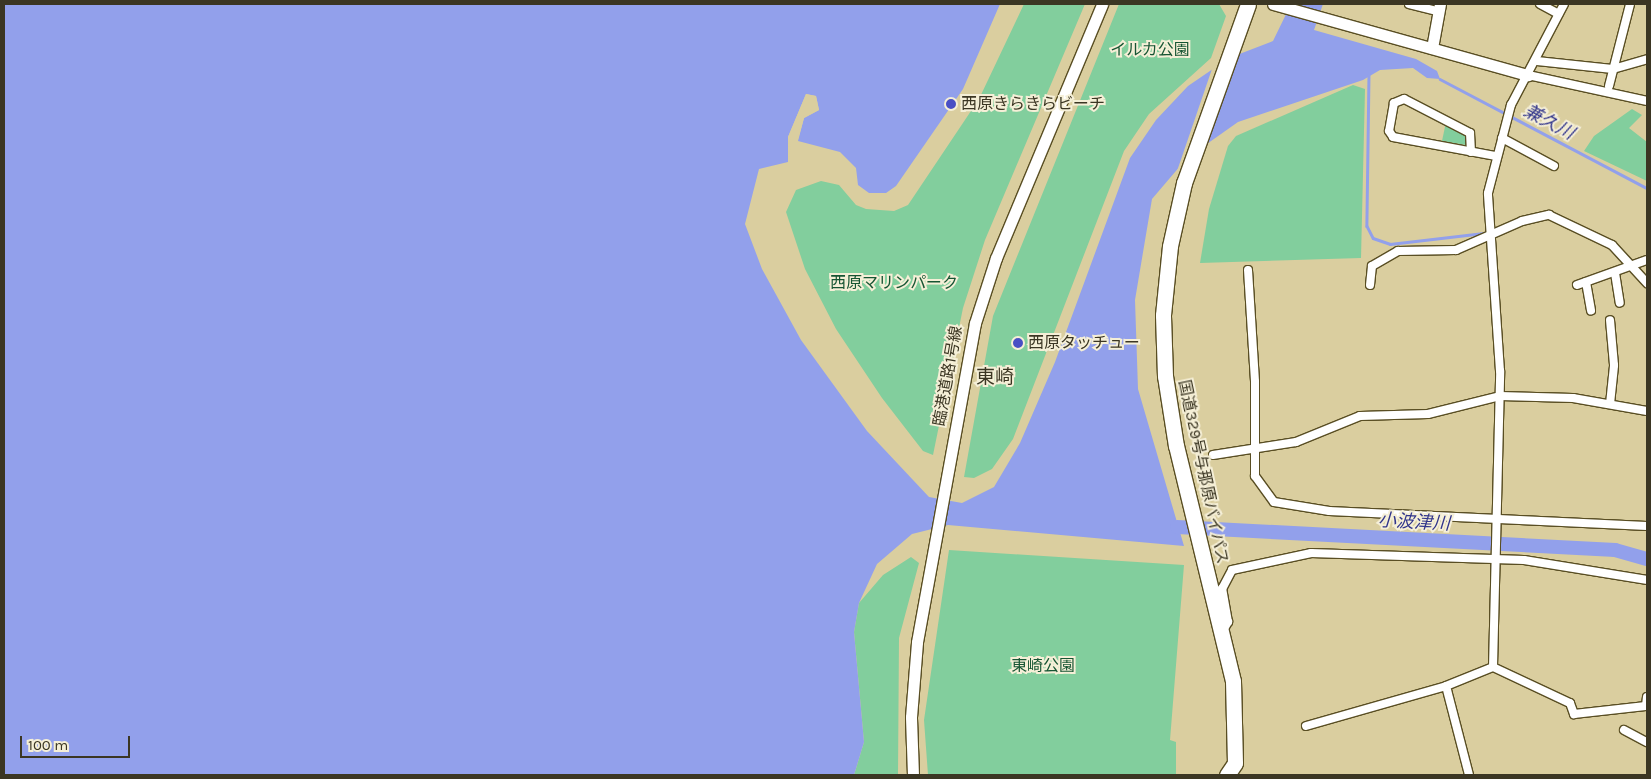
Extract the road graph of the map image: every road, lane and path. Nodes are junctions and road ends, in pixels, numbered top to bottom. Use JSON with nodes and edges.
{"nodes":[{"id":1,"x":1102,"y":4,"type":"edge"},
{"id":2,"x":1248,"y":4,"type":"edge"},
{"id":3,"x":1273,"y":4,"type":"edge"},
{"id":4,"x":1409,"y":4,"type":"edge"},
{"id":5,"x":1540,"y":4,"type":"edge"},
{"id":6,"x":1564,"y":4,"type":"edge"},
{"id":7,"x":1630,"y":4,"type":"edge"},
{"id":8,"x":1439,"y":7,"type":"edge"},
{"id":9,"x":1559,"y":14,"type":"junction"},
{"id":10,"x":1432,"y":48,"type":"junction"},
{"id":11,"x":1647,"y":59,"type":"edge"},
{"id":12,"x":1537,"y":61,"type":"junction"},
{"id":13,"x":1613,"y":69,"type":"junction"},
{"id":14,"x":1528,"y":75,"type":"junction"},
{"id":15,"x":1609,"y":86,"type":"dead end"},
{"id":16,"x":1647,"y":101,"type":"edge"},
{"id":17,"x":1502,"y":138,"type":"junction"},
{"id":18,"x":1471,"y":152,"type":"junction"},
{"id":19,"x":1496,"y":156,"type":"junction"},
{"id":20,"x":1554,"y":166,"type":"dead end"},
{"id":21,"x":1492,"y":234,"type":"junction"},
{"id":22,"x":1647,"y":260,"type":"edge"},
{"id":23,"x":1629,"y":264,"type":"junction"},
{"id":24,"x":1248,"y":270,"type":"dead end"},
{"id":25,"x":1614,"y":273,"type":"junction"},
{"id":26,"x":1586,"y":282,"type":"junction"},
{"id":27,"x":1647,"y":283,"type":"edge"},
{"id":28,"x":1370,"y":285,"type":"dead end"},
{"id":29,"x":1576,"y":286,"type":"dead end"},
{"id":30,"x":1620,"y":303,"type":"dead end"},
{"id":31,"x":1591,"y":311,"type":"dead end"},
{"id":32,"x":1610,"y":320,"type":"dead end"},
{"id":33,"x":1500,"y":396,"type":"junction"},
{"id":34,"x":1610,"y":404,"type":"junction"},
{"id":35,"x":1647,"y":411,"type":"edge"},
{"id":36,"x":1253,"y":447,"type":"junction"},
{"id":37,"x":1212,"y":455,"type":"dead end"},
{"id":38,"x":1495,"y":522,"type":"junction"},
{"id":39,"x":1647,"y":526,"type":"edge"},
{"id":40,"x":1494,"y":555,"type":"junction"},
{"id":41,"x":1647,"y":580,"type":"edge"},
{"id":42,"x":1222,"y":632,"type":"junction"},
{"id":43,"x":1493,"y":667,"type":"junction"},
{"id":44,"x":1446,"y":686,"type":"junction"},
{"id":45,"x":1647,"y":697,"type":"edge"},
{"id":46,"x":1306,"y":726,"type":"dead end"},
{"id":47,"x":1624,"y":730,"type":"dead end"},
{"id":48,"x":1647,"y":742,"type":"edge"},
{"id":49,"x":913,"y":775,"type":"edge"},
{"id":50,"x":1227,"y":775,"type":"edge"},
{"id":51,"x":1469,"y":775,"type":"edge"}],
"edges":[{"from":1,"to":49,"type":"street","name":"臨港道路1号線"},
{"from":2,"to":42,"type":"highway","name":"国道329号与那原バイパス"},
{"from":3,"to":10,"type":"street"},
{"from":4,"to":8,"type":"street"},
{"from":5,"to":9,"type":"street"},
{"from":6,"to":9,"type":"street"},
{"from":7,"to":13,"type":"street"},
{"from":8,"to":10,"type":"street"},
{"from":9,"to":12,"type":"street"},
{"from":10,"to":14,"type":"street"},
{"from":11,"to":13,"type":"street"},
{"from":12,"to":13,"type":"street"},
{"from":12,"to":14,"type":"street"},
{"from":13,"to":15,"type":"street"},
{"from":14,"to":16,"type":"street"},
{"from":14,"to":17,"type":"street"},
{"from":17,"to":19,"type":"street"},
{"from":17,"to":20,"type":"street"},
{"from":18,"to":18,"type":"street"},
{"from":18,"to":19,"type":"street"},
{"from":19,"to":21,"type":"street"},
{"from":21,"to":23,"type":"street"},
{"from":21,"to":28,"type":"street"},
{"from":21,"to":33,"type":"street"},
{"from":22,"to":23,"type":"street"},
{"from":23,"to":25,"type":"street"},
{"from":23,"to":27,"type":"street"},
{"from":24,"to":36,"type":"street"},
{"from":25,"to":26,"type":"street"},
{"from":25,"to":30,"type":"street"},
{"from":26,"to":29,"type":"street"},
{"from":26,"to":31,"type":"street"},
{"from":32,"to":34,"type":"street"},
{"from":33,"to":34,"type":"street"},
{"from":33,"to":36,"type":"street"},
{"from":33,"to":38,"type":"street"},
{"from":34,"to":35,"type":"street"},
{"from":36,"to":37,"type":"street"},
{"from":36,"to":38,"type":"street"},
{"from":38,"to":39,"type":"street"},
{"from":38,"to":40,"type":"street"},
{"from":40,"to":41,"type":"street"},
{"from":40,"to":42,"type":"street"},
{"from":40,"to":43,"type":"street"},
{"from":42,"to":50,"type":"highway","name":"国道329号与那原バイパス"},
{"from":43,"to":44,"type":"street"},
{"from":43,"to":45,"type":"street"},
{"from":44,"to":46,"type":"street"},
{"from":44,"to":51,"type":"street"},
{"from":47,"to":48,"type":"street"}]}
